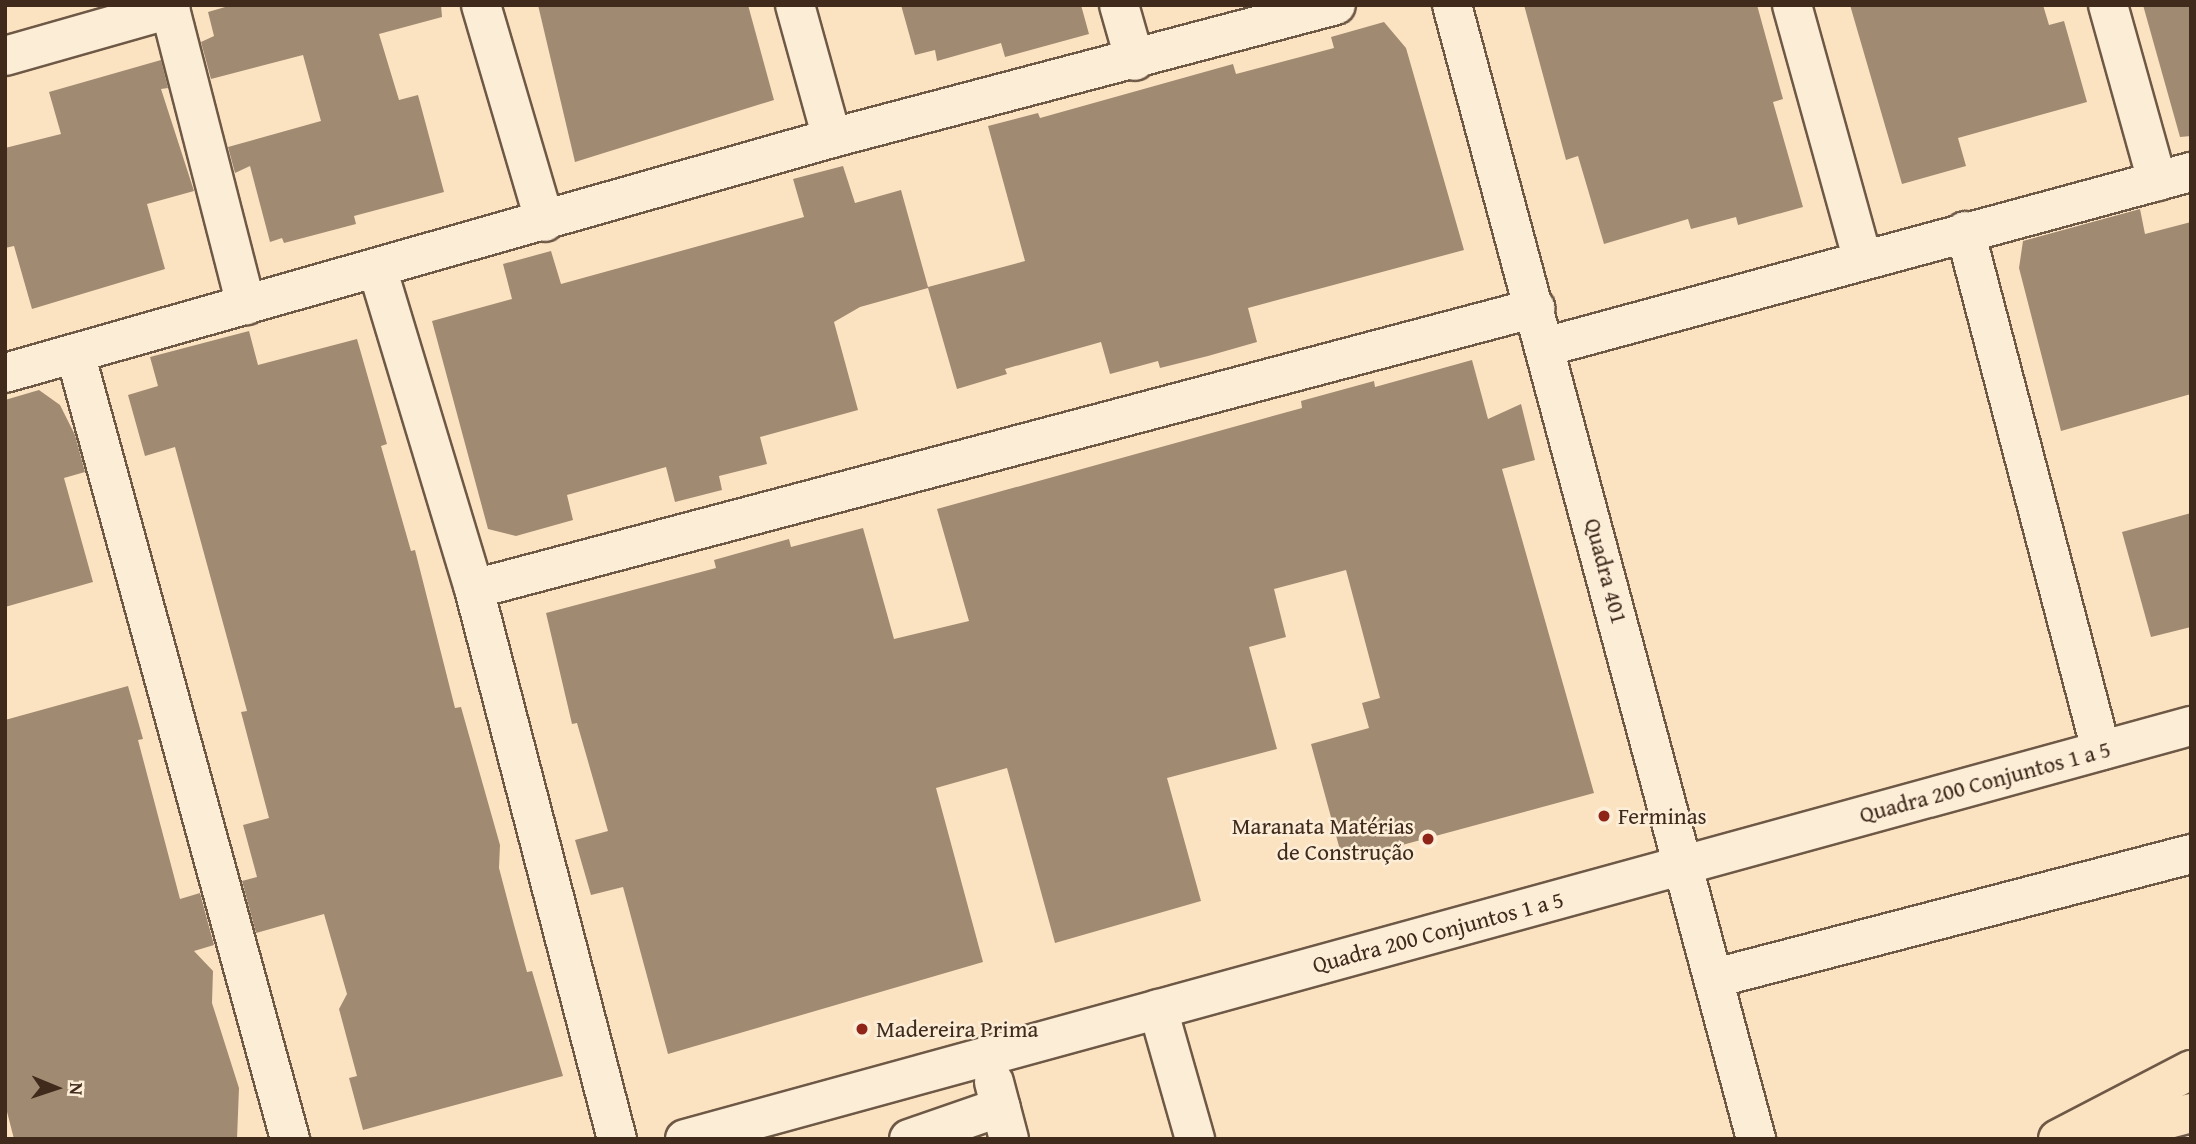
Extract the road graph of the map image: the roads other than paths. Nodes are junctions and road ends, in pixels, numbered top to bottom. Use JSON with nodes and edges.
{"nodes":[{"id":1,"x":481,"y":5,"type":"edge"},
{"id":2,"x":795,"y":5,"type":"edge"},
{"id":3,"x":1119,"y":5,"type":"edge"},
{"id":4,"x":1336,"y":5,"type":"edge"},
{"id":5,"x":1452,"y":5,"type":"edge"},
{"id":6,"x":1792,"y":5,"type":"edge"},
{"id":7,"x":2108,"y":5,"type":"edge"},
{"id":8,"x":169,"y":7,"type":"edge"},
{"id":9,"x":5,"y":55,"type":"edge"},
{"id":10,"x":1135,"y":61,"type":"junction"},
{"id":11,"x":832,"y":138,"type":"junction"},
{"id":12,"x":2174,"y":176,"type":"edge"},
{"id":13,"x":545,"y":222,"type":"junction"},
{"id":14,"x":1965,"y":231,"type":"junction"},
{"id":15,"x":1862,"y":258,"type":"junction"},
{"id":16,"x":379,"y":271,"type":"junction"},
{"id":17,"x":246,"y":305,"type":"junction"},
{"id":18,"x":1535,"y":308,"type":"junction"},
{"id":19,"x":1545,"y":347,"type":"junction"},
{"id":20,"x":75,"y":353,"type":"junction"},
{"id":21,"x":5,"y":373,"type":"edge"},
{"id":22,"x":474,"y":589,"type":"junction"},
{"id":23,"x":2191,"y":726,"type":"edge"},
{"id":24,"x":2101,"y":750,"type":"junction"},
{"id":25,"x":2191,"y":854,"type":"edge"},
{"id":26,"x":1685,"y":865,"type":"junction"},
{"id":27,"x":1715,"y":978,"type":"junction"},
{"id":28,"x":1158,"y":1009,"type":"junction"},
{"id":29,"x":987,"y":1057,"type":"junction"},
{"id":30,"x":2191,"y":1070,"type":"edge"},
{"id":31,"x":2191,"y":1114,"type":"edge"},
{"id":32,"x":1005,"y":1123,"type":"edge"},
{"id":33,"x":290,"y":1139,"type":"edge"},
{"id":34,"x":617,"y":1139,"type":"edge"},
{"id":35,"x":685,"y":1139,"type":"edge"},
{"id":36,"x":909,"y":1139,"type":"edge"},
{"id":37,"x":1195,"y":1139,"type":"edge"},
{"id":38,"x":1756,"y":1139,"type":"edge"},
{"id":39,"x":2058,"y":1139,"type":"edge"},
{"id":40,"x":2092,"y":1139,"type":"edge"}],
"edges":[{"from":1,"to":13,"type":"street"},
{"from":2,"to":11,"type":"street"},
{"from":3,"to":10,"type":"street"},
{"from":4,"to":10,"type":"street"},
{"from":5,"to":18,"type":"street","name":"Quadra 401"},
{"from":6,"to":15,"type":"street"},
{"from":7,"to":12,"type":"street"},
{"from":8,"to":9,"type":"street"},
{"from":8,"to":17,"type":"street"},
{"from":10,"to":11,"type":"street"},
{"from":11,"to":13,"type":"street"},
{"from":12,"to":14,"type":"street"},
{"from":13,"to":16,"type":"street"},
{"from":14,"to":15,"type":"street"},
{"from":14,"to":24,"type":"street"},
{"from":15,"to":19,"type":"street"},
{"from":16,"to":17,"type":"street"},
{"from":16,"to":22,"type":"street"},
{"from":17,"to":20,"type":"street"},
{"from":18,"to":19,"type":"street","name":"Quadra 401"},
{"from":18,"to":22,"type":"street"},
{"from":19,"to":26,"type":"street","name":"Quadra 401"},
{"from":20,"to":21,"type":"street"},
{"from":20,"to":33,"type":"street"},
{"from":22,"to":34,"type":"street"},
{"from":23,"to":24,"type":"street","name":"Quadra 200 Conjuntos 1 a 5"},
{"from":24,"to":26,"type":"street","name":"Quadra 200 Conjuntos 1 a 5"},
{"from":25,"to":27,"type":"street"},
{"from":26,"to":27,"type":"street","name":"Quadra 401"},
{"from":26,"to":28,"type":"street","name":"Quadra 200 Conjuntos 1 a 5"},
{"from":27,"to":38,"type":"street","name":"Quadra 401"},
{"from":28,"to":29,"type":"street","name":"Quadra 200 Conjuntos 1 a 5"},
{"from":28,"to":37,"type":"street"},
{"from":29,"to":32,"type":"street"},
{"from":29,"to":35,"type":"street","name":"Quadra 200 Conjuntos 1 a 5"},
{"from":30,"to":39,"type":"main road"},
{"from":31,"to":40,"type":"main road"},
{"from":32,"to":36,"type":"street"}]}
